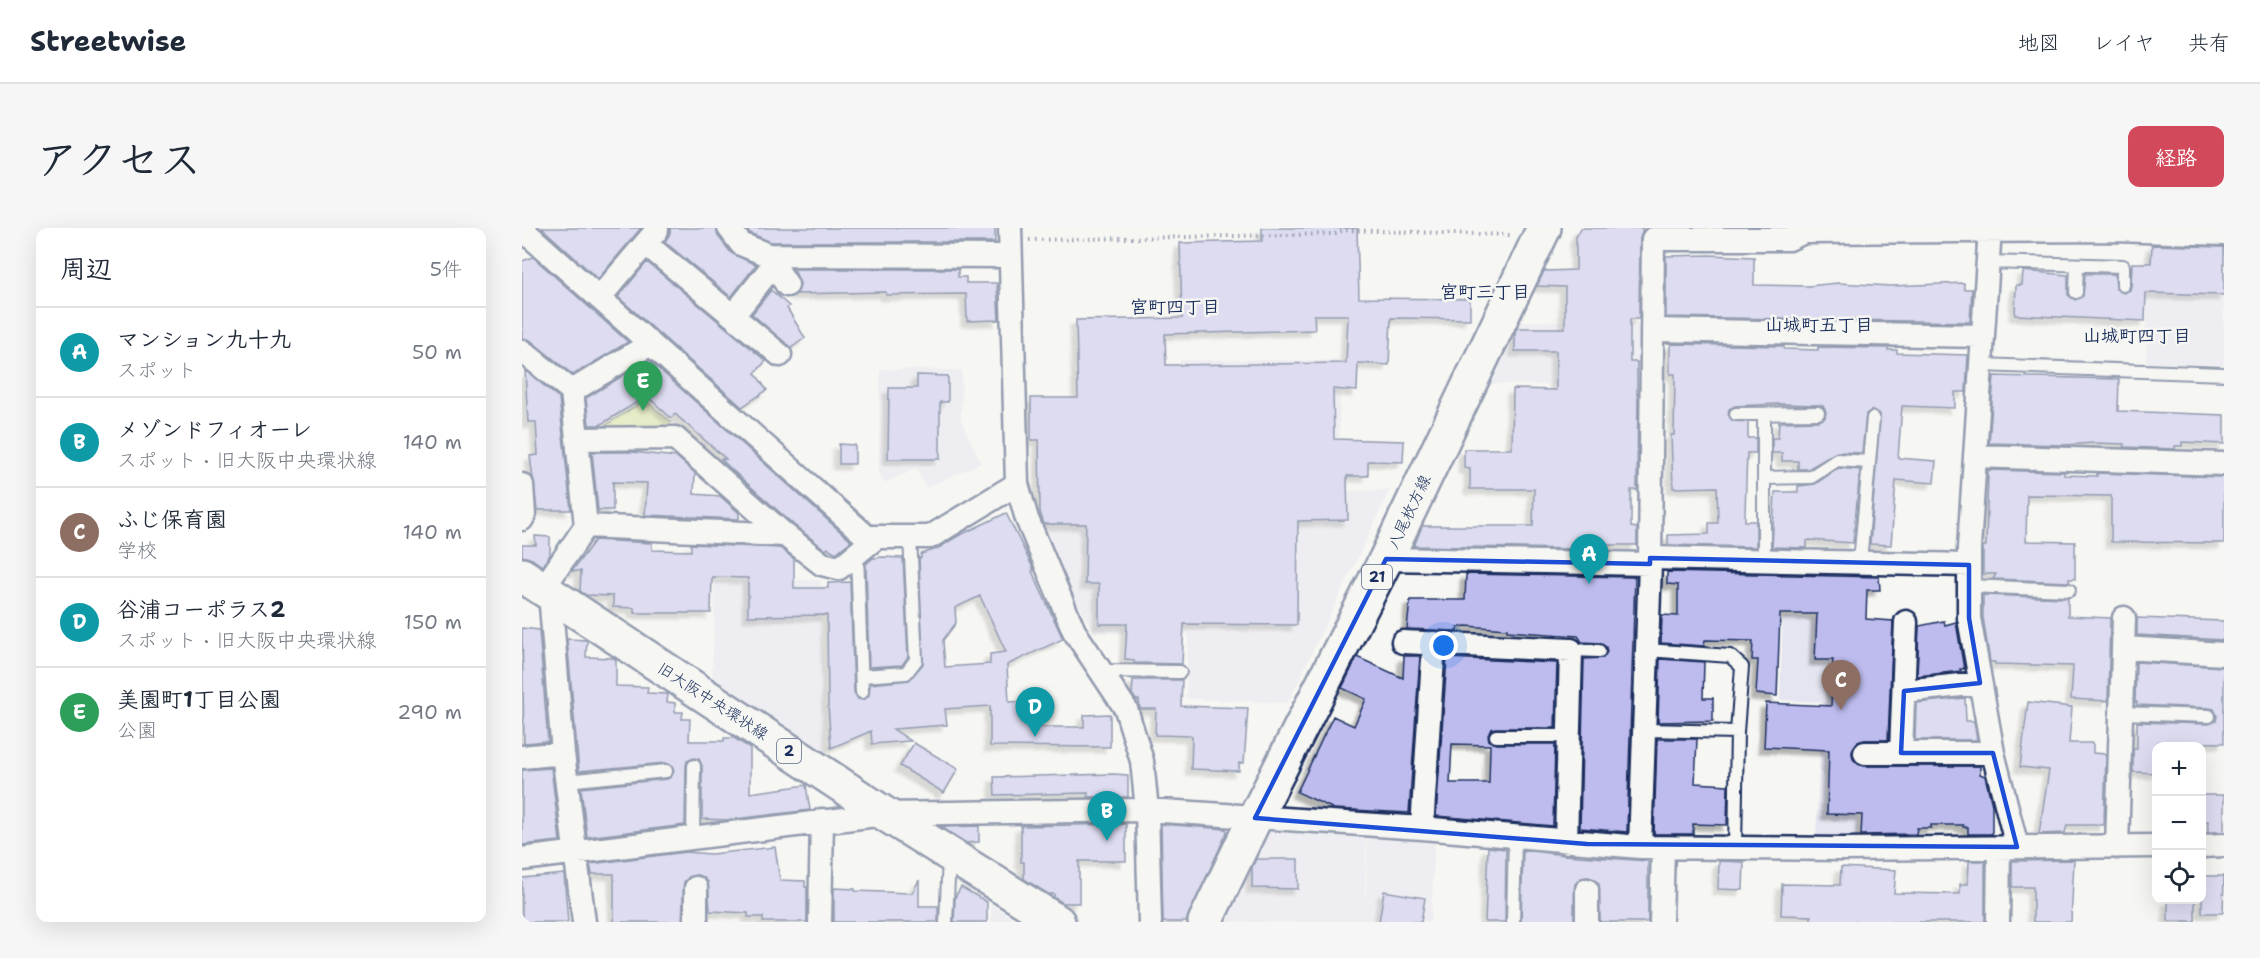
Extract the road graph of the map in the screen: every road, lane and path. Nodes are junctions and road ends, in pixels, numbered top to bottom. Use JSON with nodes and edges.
{"nodes":[{"id":1,"x":729,"y":228,"type":"edge"},
{"id":2,"x":522,"y":229,"type":"edge"},
{"id":3,"x":1990,"y":229,"type":"edge"},
{"id":4,"x":2116,"y":229,"type":"edge"},
{"id":5,"x":1803,"y":230,"type":"edge"},
{"id":6,"x":1870,"y":230,"type":"edge"},
{"id":7,"x":1529,"y":232,"type":"edge"},
{"id":8,"x":1681,"y":233,"type":"edge"},
{"id":9,"x":2224,"y":234,"type":"edge"},
{"id":10,"x":1010,"y":242,"type":"edge"},
{"id":11,"x":771,"y":260,"type":"junction"},
{"id":12,"x":1988,"y":262,"type":"junction"},
{"id":13,"x":2077,"y":265,"type":"junction"},
{"id":14,"x":787,"y":285,"type":"dead end"},
{"id":15,"x":2123,"y":285,"type":"dead end"},
{"id":16,"x":2076,"y":292,"type":"dead end"},
{"id":17,"x":599,"y":298,"type":"junction"},
{"id":18,"x":733,"y":316,"type":"junction"},
{"id":19,"x":1652,"y":330,"type":"junction"},
{"id":20,"x":1983,"y":336,"type":"junction"},
{"id":21,"x":650,"y":344,"type":"junction"},
{"id":22,"x":522,"y":351,"type":"edge"},
{"id":23,"x":780,"y":356,"type":"dead end"},
{"id":24,"x":1981,"y":365,"type":"junction"},
{"id":25,"x":2224,"y":374,"type":"edge"},
{"id":26,"x":572,"y":391,"type":"junction"},
{"id":27,"x":1818,"y":413,"type":"dead end"},
{"id":28,"x":1736,"y":414,"type":"dead end"},
{"id":29,"x":1764,"y":414,"type":"junction"},
{"id":30,"x":1873,"y":417,"type":"dead end"},
{"id":31,"x":577,"y":439,"type":"junction"},
{"id":32,"x":1975,"y":456,"type":"junction"},
{"id":33,"x":1869,"y":462,"type":"junction"},
{"id":34,"x":2224,"y":464,"type":"edge"},
{"id":35,"x":1764,"y":478,"type":"junction"},
{"id":36,"x":1017,"y":484,"type":"junction"},
{"id":37,"x":522,"y":485,"type":"edge"},
{"id":38,"x":522,"y":519,"type":"edge"},
{"id":39,"x":586,"y":526,"type":"junction"},
{"id":40,"x":785,"y":535,"type":"junction"},
{"id":41,"x":877,"y":537,"type":"junction"},
{"id":42,"x":910,"y":537,"type":"junction"},
{"id":43,"x":857,"y":553,"type":"junction"},
{"id":44,"x":1386,"y":559,"type":"junction"},
{"id":45,"x":1764,"y":560,"type":"junction"},
{"id":46,"x":1650,"y":561,"type":"junction"},
{"id":47,"x":1860,"y":562,"type":"junction"},
{"id":48,"x":1969,"y":576,"type":"junction"},
{"id":49,"x":538,"y":586,"type":"edge"},
{"id":50,"x":2069,"y":590,"type":"dead end"},
{"id":51,"x":2124,"y":618,"type":"dead end"},
{"id":52,"x":1906,"y":622,"type":"dead end"},
{"id":53,"x":1403,"y":642,"type":"dead end"},
{"id":54,"x":1434,"y":643,"type":"junction"},
{"id":55,"x":2123,"y":648,"type":"junction"},
{"id":56,"x":1571,"y":650,"type":"junction"},
{"id":57,"x":1647,"y":650,"type":"junction"},
{"id":58,"x":1599,"y":651,"type":"dead end"},
{"id":59,"x":2224,"y":654,"type":"edge"},
{"id":60,"x":1100,"y":671,"type":"junction"},
{"id":61,"x":1180,"y":672,"type":"dead end"},
{"id":62,"x":862,"y":676,"type":"junction"},
{"id":63,"x":1980,"y":683,"type":"junction"},
{"id":64,"x":1904,"y":691,"type":"junction"},
{"id":65,"x":862,"y":692,"type":"dead end"},
{"id":66,"x":2121,"y":713,"type":"junction"},
{"id":67,"x":2209,"y":716,"type":"dead end"},
{"id":68,"x":1644,"y":730,"type":"junction"},
{"id":69,"x":1737,"y":732,"type":"junction"},
{"id":70,"x":1496,"y":736,"type":"dead end"},
{"id":71,"x":1569,"y":736,"type":"junction"},
{"id":72,"x":563,"y":753,"type":"junction"},
{"id":73,"x":1865,"y":753,"type":"dead end"},
{"id":74,"x":1901,"y":753,"type":"junction"},
{"id":75,"x":1993,"y":753,"type":"junction"},
{"id":76,"x":522,"y":757,"type":"edge"},
{"id":77,"x":694,"y":766,"type":"dead end"},
{"id":78,"x":666,"y":771,"type":"dead end"},
{"id":79,"x":566,"y":781,"type":"junction"},
{"id":80,"x":1147,"y":810,"type":"junction"},
{"id":81,"x":885,"y":814,"type":"junction"},
{"id":82,"x":1255,"y":818,"type":"junction"},
{"id":83,"x":822,"y":820,"type":"junction"},
{"id":84,"x":1422,"y":828,"type":"junction"},
{"id":85,"x":1515,"y":837,"type":"junction"},
{"id":86,"x":693,"y":838,"type":"junction"},
{"id":87,"x":1566,"y":842,"type":"junction"},
{"id":88,"x":2224,"y":845,"type":"edge"},
{"id":89,"x":2152,"y":846,"type":"edge"},
{"id":90,"x":2206,"y":846,"type":"edge"},
{"id":91,"x":1640,"y":847,"type":"junction"},
{"id":92,"x":2117,"y":847,"type":"junction"},
{"id":93,"x":1663,"y":848,"type":"junction"},
{"id":94,"x":2008,"y":848,"type":"junction"},
{"id":95,"x":1735,"y":849,"type":"junction"},
{"id":96,"x":576,"y":854,"type":"junction"},
{"id":97,"x":949,"y":854,"type":"junction"},
{"id":98,"x":522,"y":859,"type":"edge"},
{"id":99,"x":696,"y":888,"type":"dead end"},
{"id":100,"x":1587,"y":890,"type":"dead end"},
{"id":101,"x":584,"y":922,"type":"edge"},
{"id":102,"x":696,"y":922,"type":"edge"},
{"id":103,"x":820,"y":922,"type":"edge"},
{"id":104,"x":946,"y":922,"type":"edge"},
{"id":105,"x":1058,"y":922,"type":"edge"},
{"id":106,"x":1150,"y":922,"type":"edge"},
{"id":107,"x":1205,"y":922,"type":"edge"},
{"id":108,"x":1513,"y":922,"type":"edge"},
{"id":109,"x":1587,"y":922,"type":"edge"},
{"id":110,"x":1661,"y":922,"type":"edge"},
{"id":111,"x":1998,"y":922,"type":"edge"}],
"edges":[{"from":1,"to":11,"type":"street"},
{"from":2,"to":17,"type":"street"},
{"from":3,"to":4,"type":"street"},
{"from":3,"to":6,"type":"street"},
{"from":3,"to":12,"type":"street"},
{"from":4,"to":9,"type":"street"},
{"from":5,"to":6,"type":"street"},
{"from":5,"to":8,"type":"street"},
{"from":7,"to":10,"type":"path"},
{"from":7,"to":44,"type":"main road","name":"八尾枚方線","number":"21"},
{"from":8,"to":19,"type":"street"},
{"from":10,"to":11,"type":"street"},
{"from":10,"to":36,"type":"street"},
{"from":11,"to":14,"type":"street"},
{"from":11,"to":18,"type":"street"},
{"from":12,"to":13,"type":"lane"},
{"from":12,"to":20,"type":"street"},
{"from":13,"to":15,"type":"lane"},
{"from":13,"to":16,"type":"lane"},
{"from":17,"to":18,"type":"street"},
{"from":17,"to":21,"type":"street"},
{"from":18,"to":23,"type":"street"},
{"from":19,"to":20,"type":"street"},
{"from":19,"to":46,"type":"street"},
{"from":20,"to":24,"type":"street"},
{"from":21,"to":26,"type":"street"},
{"from":21,"to":41,"type":"street"},
{"from":22,"to":26,"type":"street"},
{"from":24,"to":25,"type":"lane"},
{"from":24,"to":32,"type":"street"},
{"from":26,"to":31,"type":"street"},
{"from":27,"to":29,"type":"lane"},
{"from":28,"to":29,"type":"lane"},
{"from":29,"to":35,"type":"lane"},
{"from":30,"to":33,"type":"lane"},
{"from":31,"to":39,"type":"street"},
{"from":31,"to":40,"type":"street"},
{"from":32,"to":34,"type":"street"},
{"from":32,"to":48,"type":"street"},
{"from":33,"to":35,"type":"lane"},
{"from":33,"to":47,"type":"lane"},
{"from":35,"to":45,"type":"lane"},
{"from":36,"to":42,"type":"street"},
{"from":36,"to":60,"type":"street"},
{"from":37,"to":38,"type":"street"},
{"from":39,"to":40,"type":"street"},
{"from":39,"to":49,"type":"street"},
{"from":40,"to":43,"type":"street"},
{"from":41,"to":42,"type":"street"},
{"from":41,"to":43,"type":"street"},
{"from":42,"to":62,"type":"lane"},
{"from":43,"to":62,"type":"lane"},
{"from":44,"to":46,"type":"street"},
{"from":44,"to":82,"type":"main road","name":"八尾枚方線","number":"21"},
{"from":45,"to":46,"type":"street"},
{"from":45,"to":47,"type":"street"},
{"from":46,"to":57,"type":"street"},
{"from":47,"to":48,"type":"street"},
{"from":48,"to":50,"type":"lane"},
{"from":48,"to":63,"type":"street"},
{"from":49,"to":72,"type":"street"},
{"from":49,"to":81,"type":"main road","name":"旧大阪中央環状線","number":"2"},
{"from":51,"to":55,"type":"street"},
{"from":52,"to":64,"type":"street"},
{"from":53,"to":54,"type":"street"},
{"from":54,"to":56,"type":"street"},
{"from":54,"to":84,"type":"street"},
{"from":55,"to":59,"type":"street"},
{"from":55,"to":66,"type":"street"},
{"from":56,"to":58,"type":"lane"},
{"from":56,"to":71,"type":"street"},
{"from":57,"to":68,"type":"street"},
{"from":57,"to":69,"type":"lane"},
{"from":60,"to":61,"type":"lane"},
{"from":60,"to":80,"type":"street"},
{"from":62,"to":65,"type":"lane"},
{"from":63,"to":64,"type":"street"},
{"from":63,"to":75,"type":"street"},
{"from":64,"to":74,"type":"street"},
{"from":66,"to":67,"type":"lane"},
{"from":66,"to":92,"type":"street"},
{"from":68,"to":69,"type":"lane"},
{"from":68,"to":91,"type":"street"},
{"from":69,"to":95,"type":"lane"},
{"from":70,"to":71,"type":"lane"},
{"from":71,"to":87,"type":"street"},
{"from":72,"to":76,"type":"street"},
{"from":72,"to":79,"type":"street"},
{"from":73,"to":74,"type":"street"},
{"from":74,"to":75,"type":"street"},
{"from":75,"to":94,"type":"street"},
{"from":77,"to":86,"type":"lane"},
{"from":78,"to":79,"type":"lane"},
{"from":79,"to":96,"type":"street"},
{"from":80,"to":81,"type":"street"},
{"from":80,"to":82,"type":"street"},
{"from":80,"to":106,"type":"street"},
{"from":81,"to":83,"type":"street"},
{"from":81,"to":97,"type":"main road","name":"旧大阪中央環状線","number":"2"},
{"from":82,"to":84,"type":"street"},
{"from":82,"to":107,"type":"main road","name":"八尾枚方線","number":"21"},
{"from":83,"to":86,"type":"street"},
{"from":83,"to":103,"type":"street"},
{"from":84,"to":85,"type":"street"},
{"from":85,"to":87,"type":"street"},
{"from":85,"to":108,"type":"lane"},
{"from":86,"to":96,"type":"street"},
{"from":87,"to":91,"type":"street"},
{"from":88,"to":90,"type":"street"},
{"from":89,"to":92,"type":"street"},
{"from":91,"to":93,"type":"street"},
{"from":92,"to":94,"type":"street"},
{"from":93,"to":95,"type":"street"},
{"from":93,"to":110,"type":"street"},
{"from":94,"to":95,"type":"street"},
{"from":94,"to":111,"type":"street"},
{"from":96,"to":98,"type":"street"},
{"from":96,"to":101,"type":"street"},
{"from":97,"to":104,"type":"lane"},
{"from":97,"to":105,"type":"main road","name":"旧大阪中央環状線","number":"2"},
{"from":99,"to":102,"type":"street"},
{"from":100,"to":109,"type":"street"}]}
